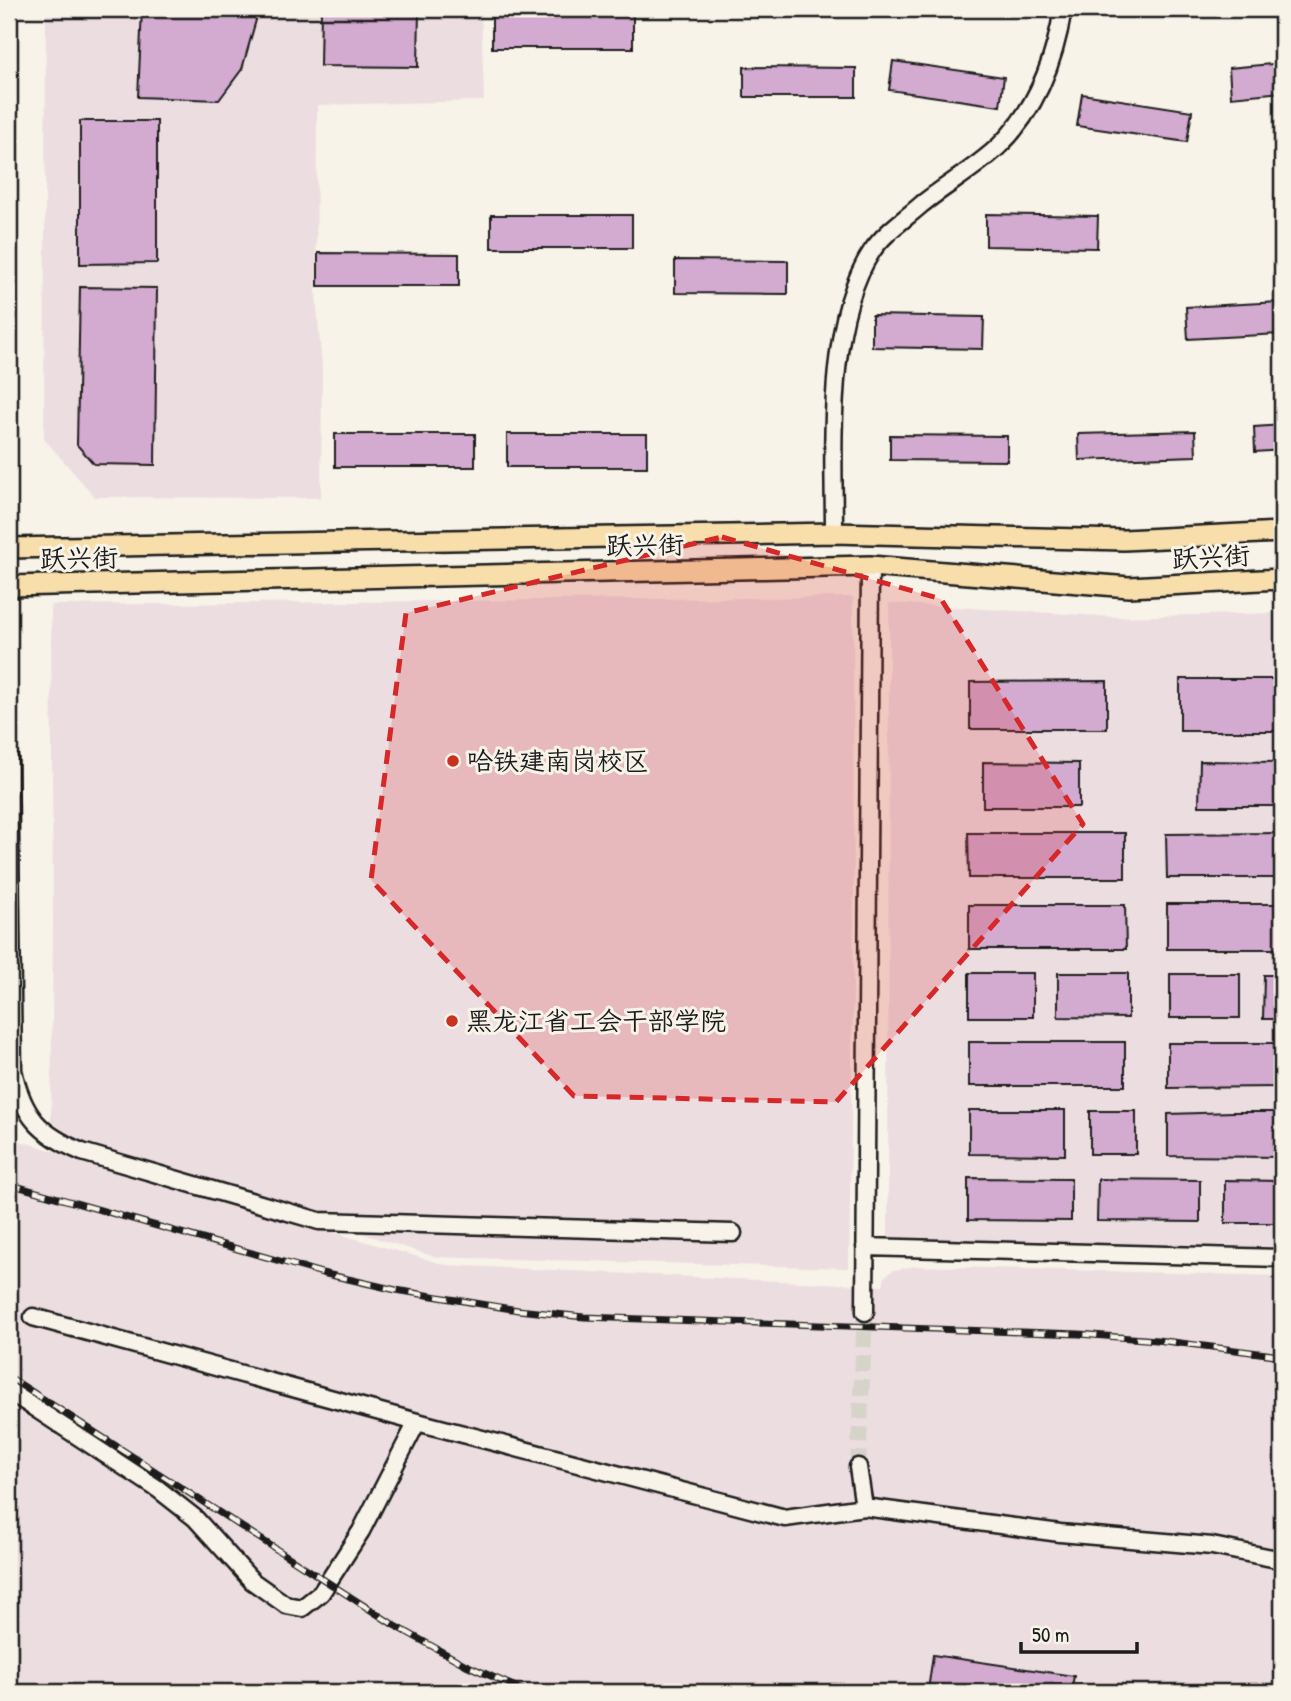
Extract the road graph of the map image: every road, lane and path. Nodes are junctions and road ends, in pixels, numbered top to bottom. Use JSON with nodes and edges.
{"nodes":[{"id":1,"x":1063,"y":9,"type":"edge"},
{"id":2,"x":1282,"y":532,"type":"edge"},
{"id":3,"x":834,"y":533,"type":"junction"},
{"id":4,"x":9,"y":548,"type":"edge"},
{"id":5,"x":870,"y":566,"type":"junction"},
{"id":6,"x":1282,"y":579,"type":"edge"},
{"id":7,"x":9,"y":586,"type":"edge"},
{"id":8,"x":9,"y":758,"type":"edge"},
{"id":9,"x":733,"y":1233,"type":"dead end"},
{"id":10,"x":865,"y":1247,"type":"junction"},
{"id":11,"x":1282,"y":1258,"type":"edge"},
{"id":12,"x":865,"y":1312,"type":"tunnel mouth"},
{"id":13,"x":33,"y":1317,"type":"dead end"},
{"id":14,"x":9,"y":1391,"type":"edge"},
{"id":15,"x":417,"y":1422,"type":"junction"},
{"id":16,"x":858,"y":1467,"type":"tunnel mouth"},
{"id":17,"x":864,"y":1507,"type":"junction"},
{"id":18,"x":1282,"y":1560,"type":"edge"}],
"edges":[{"from":1,"to":3,"type":"street"},
{"from":2,"to":3,"type":"main road","name":"跃兴街"},
{"from":3,"to":4,"type":"main road","name":"跃兴街"},
{"from":5,"to":6,"type":"main road","name":"跃兴街"},
{"from":5,"to":7,"type":"main road","name":"跃兴街"},
{"from":5,"to":10,"type":"street"},
{"from":8,"to":9,"type":"street"},
{"from":10,"to":11,"type":"street"},
{"from":10,"to":12,"type":"street"},
{"from":13,"to":15,"type":"street"},
{"from":14,"to":15,"type":"street"},
{"from":15,"to":17,"type":"street"},
{"from":16,"to":17,"type":"street"},
{"from":17,"to":18,"type":"street"}]}
